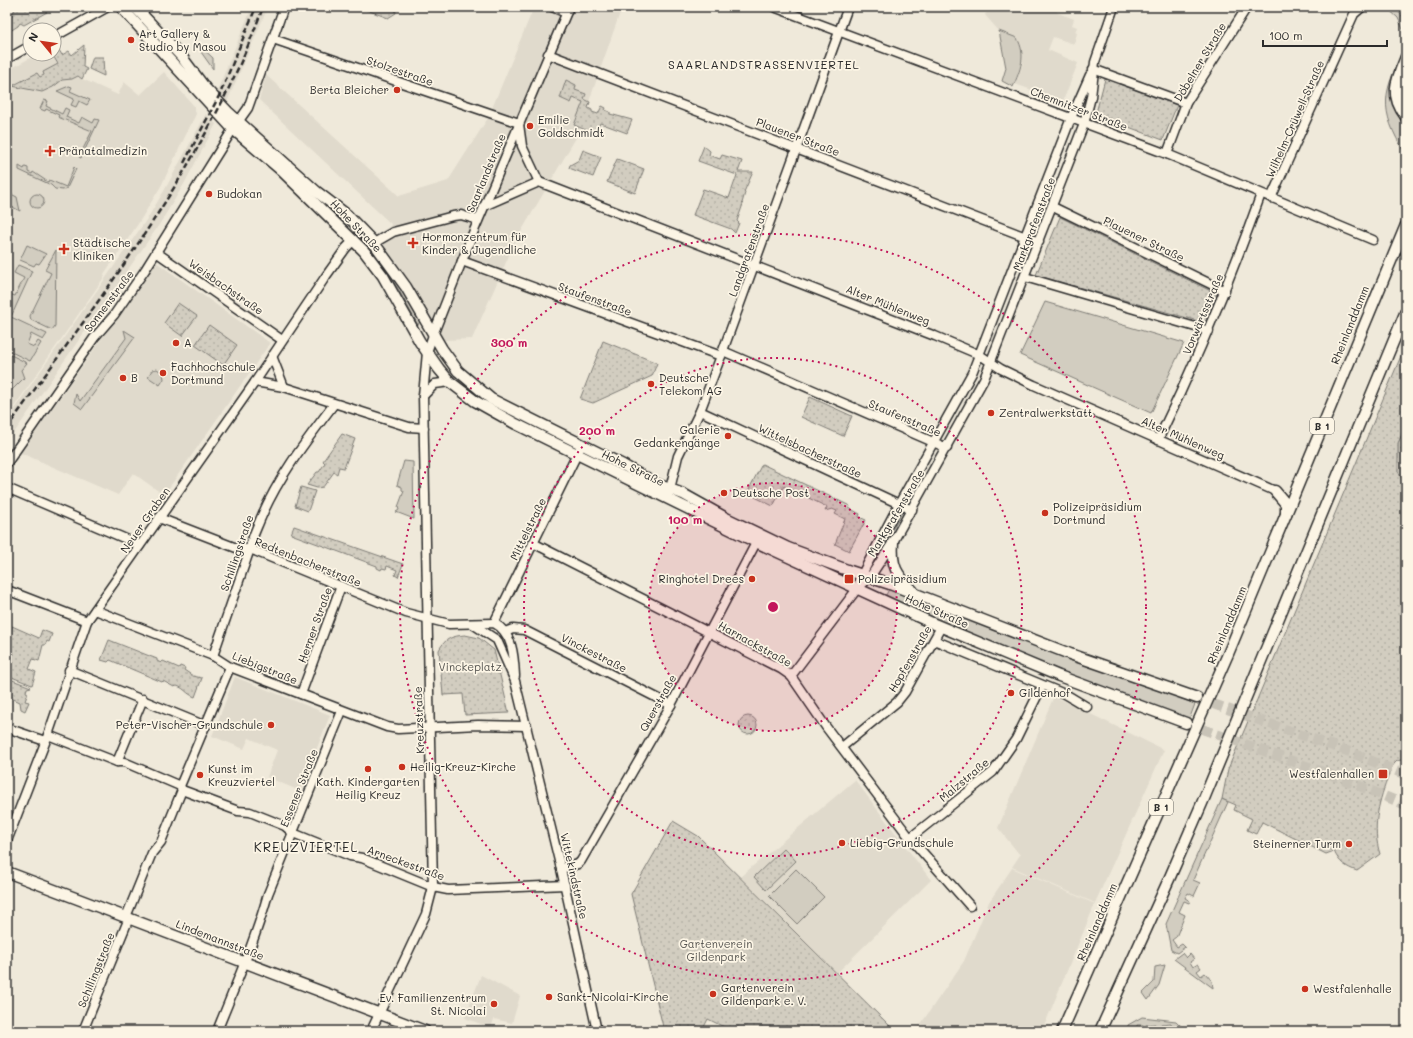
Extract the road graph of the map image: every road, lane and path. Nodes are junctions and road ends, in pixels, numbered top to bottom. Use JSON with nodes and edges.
{"nodes":[{"id":1,"x":108,"y":7,"type":"edge"},
{"id":2,"x":121,"y":7,"type":"edge"},
{"id":3,"x":135,"y":7,"type":"edge"},
{"id":4,"x":284,"y":7,"type":"edge"},
{"id":5,"x":552,"y":7,"type":"edge"},
{"id":6,"x":774,"y":7,"type":"edge"},
{"id":7,"x":848,"y":7,"type":"edge"},
{"id":8,"x":1114,"y":7,"type":"edge"},
{"id":9,"x":1247,"y":7,"type":"edge"},
{"id":10,"x":1361,"y":8,"type":"edge"},
{"id":11,"x":568,"y":10,"type":"edge"},
{"id":12,"x":839,"y":31,"type":"junction"},
{"id":13,"x":62,"y":33,"type":"edge"},
{"id":14,"x":273,"y":39,"type":"junction"},
{"id":15,"x":22,"y":51,"type":"edge"},
{"id":16,"x":548,"y":54,"type":"junction"},
{"id":17,"x":1406,"y":57,"type":"edge"},
{"id":18,"x":7,"y":59,"type":"edge"},
{"id":19,"x":1093,"y":69,"type":"junction"},
{"id":20,"x":1406,"y":75,"type":"edge"},
{"id":21,"x":1406,"y":94,"type":"edge"},
{"id":22,"x":1186,"y":102,"type":"junction"},
{"id":23,"x":1071,"y":118,"type":"junction"},
{"id":24,"x":1406,"y":118,"type":"edge"},
{"id":25,"x":236,"y":123,"type":"junction"},
{"id":26,"x":519,"y":123,"type":"junction"},
{"id":27,"x":1084,"y":124,"type":"junction"},
{"id":28,"x":797,"y":150,"type":"junction"},
{"id":29,"x":1167,"y":154,"type":"junction"},
{"id":30,"x":539,"y":182,"type":"junction"},
{"id":31,"x":1261,"y":194,"type":"junction"},
{"id":32,"x":1271,"y":198,"type":"junction"},
{"id":33,"x":484,"y":206,"type":"junction"},
{"id":34,"x":1053,"y":206,"type":"junction"},
{"id":35,"x":478,"y":220,"type":"junction"},
{"id":36,"x":1406,"y":224,"type":"edge"},
{"id":37,"x":1026,"y":237,"type":"junction"},
{"id":38,"x":354,"y":240,"type":"junction"},
{"id":39,"x":1373,"y":240,"type":"dead end"},
{"id":40,"x":1039,"y":242,"type":"junction"},
{"id":41,"x":374,"y":244,"type":"junction"},
{"id":42,"x":156,"y":252,"type":"junction"},
{"id":43,"x":462,"y":262,"type":"junction"},
{"id":44,"x":755,"y":265,"type":"junction"},
{"id":45,"x":1025,"y":277,"type":"junction"},
{"id":46,"x":1225,"y":291,"type":"junction"},
{"id":47,"x":1406,"y":311,"type":"edge"},
{"id":48,"x":1208,"y":331,"type":"junction"},
{"id":49,"x":282,"y":340,"type":"junction"},
{"id":50,"x":430,"y":343,"type":"junction"},
{"id":51,"x":722,"y":353,"type":"junction"},
{"id":52,"x":980,"y":355,"type":"junction"},
{"id":53,"x":272,"y":356,"type":"junction"},
{"id":54,"x":992,"y":363,"type":"junction"},
{"id":55,"x":255,"y":382,"type":"junction"},
{"id":56,"x":450,"y":382,"type":"junction"},
{"id":57,"x":284,"y":387,"type":"junction"},
{"id":58,"x":423,"y":396,"type":"junction"},
{"id":59,"x":334,"y":404,"type":"junction"},
{"id":60,"x":700,"y":411,"type":"junction"},
{"id":61,"x":424,"y":428,"type":"junction"},
{"id":62,"x":1158,"y":440,"type":"junction"},
{"id":63,"x":934,"y":443,"type":"junction"},
{"id":64,"x":582,"y":444,"type":"junction"},
{"id":65,"x":947,"y":448,"type":"junction"},
{"id":66,"x":577,"y":453,"type":"junction"},
{"id":67,"x":7,"y":463,"type":"edge"},
{"id":68,"x":1298,"y":485,"type":"junction"},
{"id":69,"x":7,"y":488,"type":"edge"},
{"id":70,"x":1275,"y":491,"type":"junction"},
{"id":71,"x":669,"y":493,"type":"junction"},
{"id":72,"x":899,"y":504,"type":"junction"},
{"id":73,"x":912,"y":510,"type":"junction"},
{"id":74,"x":1286,"y":514,"type":"junction"},
{"id":75,"x":159,"y":518,"type":"junction"},
{"id":76,"x":758,"y":538,"type":"junction"},
{"id":77,"x":893,"y":542,"type":"junction"},
{"id":78,"x":533,"y":543,"type":"junction"},
{"id":79,"x":140,"y":545,"type":"junction"},
{"id":80,"x":250,"y":549,"type":"junction"},
{"id":81,"x":865,"y":576,"type":"junction"},
{"id":82,"x":341,"y":586,"type":"junction"},
{"id":83,"x":857,"y":589,"type":"junction"},
{"id":84,"x":7,"y":590,"type":"edge"},
{"id":85,"x":915,"y":594,"type":"junction"},
{"id":86,"x":95,"y":610,"type":"junction"},
{"id":87,"x":427,"y":619,"type":"junction"},
{"id":88,"x":87,"y":621,"type":"junction"},
{"id":89,"x":494,"y":623,"type":"junction"},
{"id":90,"x":474,"y":625,"type":"junction"},
{"id":91,"x":941,"y":627,"type":"junction"},
{"id":92,"x":505,"y":632,"type":"junction"},
{"id":93,"x":710,"y":632,"type":"junction"},
{"id":94,"x":934,"y":640,"type":"junction"},
{"id":95,"x":213,"y":656,"type":"junction"},
{"id":96,"x":230,"y":666,"type":"junction"},
{"id":97,"x":69,"y":670,"type":"junction"},
{"id":98,"x":791,"y":676,"type":"junction"},
{"id":99,"x":516,"y":681,"type":"junction"},
{"id":100,"x":1042,"y":686,"type":"junction"},
{"id":101,"x":301,"y":694,"type":"junction"},
{"id":102,"x":1197,"y":698,"type":"tunnel mouth"},
{"id":103,"x":143,"y":699,"type":"junction"},
{"id":104,"x":671,"y":705,"type":"junction"},
{"id":105,"x":1086,"y":707,"type":"dead end"},
{"id":106,"x":342,"y":710,"type":"junction"},
{"id":107,"x":1186,"y":723,"type":"tunnel mouth"},
{"id":108,"x":206,"y":726,"type":"junction"},
{"id":109,"x":527,"y":726,"type":"junction"},
{"id":110,"x":7,"y":728,"type":"edge"},
{"id":111,"x":430,"y":728,"type":"junction"},
{"id":112,"x":46,"y":738,"type":"junction"},
{"id":113,"x":842,"y":747,"type":"junction"},
{"id":114,"x":117,"y":762,"type":"junction"},
{"id":115,"x":181,"y":788,"type":"junction"},
{"id":116,"x":293,"y":833,"type":"junction"},
{"id":117,"x":910,"y":838,"type":"junction"},
{"id":118,"x":7,"y":841,"type":"edge"},
{"id":119,"x":561,"y":869,"type":"junction"},
{"id":120,"x":7,"y":872,"type":"edge"},
{"id":121,"x":565,"y":885,"type":"junction"},
{"id":122,"x":433,"y":887,"type":"junction"},
{"id":123,"x":970,"y":906,"type":"dead end"},
{"id":124,"x":128,"y":917,"type":"junction"},
{"id":125,"x":245,"y":962,"type":"junction"},
{"id":126,"x":378,"y":1014,"type":"junction"},
{"id":127,"x":83,"y":1031,"type":"edge"},
{"id":128,"x":217,"y":1031,"type":"edge"},
{"id":129,"x":371,"y":1031,"type":"edge"},
{"id":130,"x":425,"y":1031,"type":"edge"},
{"id":131,"x":597,"y":1031,"type":"edge"},
{"id":132,"x":1062,"y":1031,"type":"edge"},
{"id":133,"x":1100,"y":1031,"type":"edge"}],
"edges":[{"from":1,"to":13,"type":"street"},
{"from":2,"to":25,"type":"main road","name":"Hohe Straße"},
{"from":3,"to":25,"type":"main road","name":"Hohe Straße"},
{"from":4,"to":14,"type":"street","name":"Sonnenstraße"},
{"from":5,"to":11,"type":"street"},
{"from":6,"to":12,"type":"street","name":"Chemnitzer Straße"},
{"from":7,"to":12,"type":"street","name":"Landgrafenstraße"},
{"from":8,"to":19,"type":"street","name":"Markgrafenstraße"},
{"from":9,"to":22,"type":"street","name":"Döbelner Straße"},
{"from":10,"to":32,"type":"street","name":"Wilhelm-Crüwell-Straße"},
{"from":11,"to":16,"type":"street","name":"Saarlandstraße"},
{"from":12,"to":23,"type":"street","name":"Chemnitzer Straße"},
{"from":12,"to":28,"type":"street","name":"Landgrafenstraße"},
{"from":14,"to":25,"type":"street","name":"Sonnenstraße"},
{"from":14,"to":26,"type":"street","name":"Stolzestraße"},
{"from":15,"to":18,"type":"street"},
{"from":16,"to":26,"type":"street","name":"Saarlandstraße"},
{"from":16,"to":28,"type":"street","name":"Plauener Straße"},
{"from":17,"to":24,"type":"main road"},
{"from":19,"to":22,"type":"street"},
{"from":19,"to":23,"type":"street","name":"Markgrafenstraße"},
{"from":19,"to":27,"type":"street","name":"Markgrafenstraße"},
{"from":20,"to":21,"type":"main road"},
{"from":22,"to":29,"type":"street","name":"Döbelner Straße"},
{"from":23,"to":27,"type":"street","name":"Chemnitzer Straße"},
{"from":23,"to":37,"type":"street","name":"Markgrafenstraße"},
{"from":25,"to":38,"type":"main road","name":"Hohe Straße"},
{"from":25,"to":41,"type":"main road","name":"Hohe Straße"},
{"from":25,"to":42,"type":"street","name":"Sonnenstraße"},
{"from":26,"to":30,"type":"street","name":"Saarlandstraße"},
{"from":26,"to":33,"type":"street","name":"Saarlandstraße"},
{"from":27,"to":29,"type":"street","name":"Chemnitzer Straße"},
{"from":27,"to":34,"type":"street","name":"Markgrafenstraße"},
{"from":28,"to":37,"type":"street","name":"Plauener Straße"},
{"from":28,"to":44,"type":"street","name":"Landgrafenstraße"},
{"from":29,"to":31,"type":"street","name":"Chemnitzer Straße"},
{"from":30,"to":33,"type":"street"},
{"from":30,"to":44,"type":"street","name":"Alter Mühlenweg"},
{"from":31,"to":32,"type":"street","name":"Chemnitzer Straße"},
{"from":31,"to":46,"type":"street","name":"Vorwärtsstraße"},
{"from":32,"to":39,"type":"street","name":"Chemnitzer Straße"},
{"from":33,"to":35,"type":"street","name":"Saarlandstraße"},
{"from":34,"to":40,"type":"street","name":"Markgrafenstraße"},
{"from":34,"to":46,"type":"street","name":"Plauener Straße"},
{"from":35,"to":41,"type":"street"},
{"from":35,"to":43,"type":"street","name":"Saarlandstraße"},
{"from":36,"to":68,"type":"main road","name":"Rheinlanddamm","number":"B 1"},
{"from":37,"to":40,"type":"street","name":"Plauener Straße"},
{"from":37,"to":52,"type":"street","name":"Markgrafenstraße"},
{"from":38,"to":49,"type":"street","name":"Neuer Graben"},
{"from":38,"to":50,"type":"main road","name":"Hohe Straße"},
{"from":40,"to":45,"type":"street","name":"Markgrafenstraße"},
{"from":41,"to":50,"type":"main road","name":"Hohe Straße"},
{"from":42,"to":49,"type":"street","name":"Weisbachstraße"},
{"from":42,"to":67,"type":"street","name":"Sonnenstraße"},
{"from":43,"to":50,"type":"street","name":"Saarlandstraße"},
{"from":43,"to":51,"type":"street","name":"Staufenstraße"},
{"from":44,"to":51,"type":"street","name":"Landgrafenstraße"},
{"from":44,"to":52,"type":"street","name":"Alter Mühlenweg"},
{"from":45,"to":48,"type":"street"},
{"from":45,"to":54,"type":"street","name":"Markgrafenstraße"},
{"from":46,"to":48,"type":"street","name":"Vorwärtsstraße"},
{"from":47,"to":133,"type":"main road"},
{"from":48,"to":62,"type":"street","name":"Vorwärtsstraße"},
{"from":49,"to":53,"type":"street","name":"Neuer Graben"},
{"from":50,"to":56,"type":"main road","name":"Hohe Straße"},
{"from":50,"to":58,"type":"street","name":"Kreuzstraße"},
{"from":50,"to":64,"type":"main road","name":"Hohe Straße"},
{"from":51,"to":60,"type":"street","name":"Landgrafenstraße"},
{"from":51,"to":63,"type":"street","name":"Staufenstraße"},
{"from":52,"to":54,"type":"street","name":"Alter Mühlenweg"},
{"from":52,"to":63,"type":"street","name":"Markgrafenstraße"},
{"from":53,"to":55,"type":"street","name":"Neuer Graben"},
{"from":53,"to":57,"type":"street"},
{"from":54,"to":62,"type":"street","name":"Alter Mühlenweg"},
{"from":54,"to":65,"type":"street","name":"Markgrafenstraße"},
{"from":55,"to":57,"type":"street"},
{"from":55,"to":75,"type":"street","name":"Neuer Graben"},
{"from":56,"to":58,"type":"street"},
{"from":56,"to":66,"type":"main road","name":"Hohe Straße"},
{"from":57,"to":59,"type":"street"},
{"from":58,"to":61,"type":"street","name":"Kreuzstraße"},
{"from":59,"to":61,"type":"street"},
{"from":59,"to":80,"type":"street","name":"Schillingstraße"},
{"from":60,"to":71,"type":"street","name":"Landgrafenstraße"},
{"from":60,"to":72,"type":"street","name":"Wittelsbacherstraße"},
{"from":61,"to":87,"type":"street","name":"Kreuzstraße"},
{"from":62,"to":70,"type":"street","name":"Alter Mühlenweg"},
{"from":63,"to":65,"type":"street","name":"Staufenstraße"},
{"from":63,"to":72,"type":"street","name":"Markgrafenstraße"},
{"from":64,"to":66,"type":"street","name":"Mittelstraße"},
{"from":64,"to":71,"type":"main road","name":"Hohe Straße"},
{"from":65,"to":73,"type":"street","name":"Markgrafenstraße"},
{"from":66,"to":71,"type":"main road","name":"Hohe Straße"},
{"from":66,"to":78,"type":"street","name":"Mittelstraße"},
{"from":68,"to":70,"type":"main road"},
{"from":68,"to":74,"type":"main road","name":"Rheinlanddamm","number":"B 1"},
{"from":69,"to":79,"type":"street"},
{"from":70,"to":74,"type":"main road"},
{"from":71,"to":76,"type":"main road","name":"Hohe Straße"},
{"from":72,"to":73,"type":"street","name":"Wittelsbacherstraße"},
{"from":72,"to":81,"type":"street","name":"Markgrafenstraße"},
{"from":73,"to":77,"type":"street","name":"Markgrafenstraße"},
{"from":74,"to":132,"type":"main road","name":"Rheinlanddamm","number":"B 1"},
{"from":75,"to":79,"type":"street","name":"Neuer Graben"},
{"from":75,"to":80,"type":"street","name":"Redtenbacherstraße"},
{"from":76,"to":81,"type":"main road","name":"Hohe Straße"},
{"from":76,"to":83,"type":"main road","name":"Hohe Straße"},
{"from":76,"to":93,"type":"street","name":"Querstraße"},
{"from":77,"to":81,"type":"street","name":"Markgrafenstraße"},
{"from":77,"to":85,"type":"main road"},
{"from":78,"to":89,"type":"street","name":"Mittelstraße"},
{"from":78,"to":93,"type":"street","name":"Harnackstraße"},
{"from":79,"to":86,"type":"street","name":"Neuer Graben"},
{"from":80,"to":82,"type":"street","name":"Redtenbacherstraße"},
{"from":80,"to":95,"type":"street","name":"Schillingstraße"},
{"from":81,"to":83,"type":"street","name":"Markgrafenstraße"},
{"from":81,"to":85,"type":"main road","name":"Hohe Straße"},
{"from":82,"to":87,"type":"street","name":"Redtenbacherstraße"},
{"from":82,"to":101,"type":"street","name":"Herner Straße"},
{"from":83,"to":91,"type":"main road","name":"Hohe Straße"},
{"from":83,"to":98,"type":"street","name":"Markgrafenstraße"},
{"from":84,"to":88,"type":"street"},
{"from":85,"to":102,"type":"main road","name":"Hohe Straße"},
{"from":86,"to":88,"type":"street","name":"Neuer Graben"},
{"from":86,"to":95,"type":"street","name":"Liebigstraße"},
{"from":87,"to":90,"type":"street"},
{"from":87,"to":111,"type":"street","name":"Kreuzstraße"},
{"from":88,"to":97,"type":"street","name":"Neuer Graben"},
{"from":89,"to":90,"type":"street"},
{"from":89,"to":92,"type":"street"},
{"from":90,"to":99,"type":"street"},
{"from":91,"to":94,"type":"street","name":"Hopfenstraße"},
{"from":91,"to":107,"type":"main road","name":"Hohe Straße"},
{"from":92,"to":99,"type":"street"},
{"from":92,"to":104,"type":"street","name":"Vinckestraße"},
{"from":93,"to":98,"type":"street","name":"Harnackstraße"},
{"from":93,"to":104,"type":"street","name":"Querstraße"},
{"from":94,"to":100,"type":"street"},
{"from":94,"to":113,"type":"street","name":"Hopfenstraße"},
{"from":95,"to":96,"type":"street","name":"Liebigstraße"},
{"from":96,"to":101,"type":"street","name":"Liebigstraße"},
{"from":96,"to":108,"type":"street","name":"Schillingstraße"},
{"from":97,"to":103,"type":"street"},
{"from":97,"to":112,"type":"street","name":"Neuer Graben"},
{"from":98,"to":113,"type":"street","name":"Harnackstraße"},
{"from":99,"to":109,"type":"street"},
{"from":100,"to":105,"type":"street"},
{"from":100,"to":117,"type":"street","name":"Malzstraße"},
{"from":101,"to":106,"type":"street","name":"Liebigstraße"},
{"from":103,"to":108,"type":"street"},
{"from":103,"to":114,"type":"street"},
{"from":104,"to":119,"type":"street","name":"Querstraße"},
{"from":106,"to":111,"type":"street","name":"Liebigstraße"},
{"from":106,"to":116,"type":"street","name":"Essener Straße"},
{"from":108,"to":115,"type":"street","name":"Schillingstraße"},
{"from":109,"to":111,"type":"street"},
{"from":109,"to":119,"type":"street","name":"Wittekindstraße"},
{"from":110,"to":112,"type":"street","name":"Arneckestraße"},
{"from":111,"to":122,"type":"street","name":"Kreuzstraße"},
{"from":112,"to":114,"type":"street","name":"Arneckestraße"},
{"from":112,"to":118,"type":"street","name":"Neuer Graben"},
{"from":113,"to":117,"type":"street","name":"Harnackstraße"},
{"from":114,"to":115,"type":"street","name":"Arneckestraße"},
{"from":115,"to":116,"type":"street","name":"Arneckestraße"},
{"from":115,"to":124,"type":"street","name":"Schillingstraße"},
{"from":116,"to":122,"type":"street","name":"Arneckestraße"},
{"from":116,"to":125,"type":"street","name":"Essener Straße"},
{"from":117,"to":123,"type":"street","name":"Harnackstraße"},
{"from":119,"to":121,"type":"street","name":"Wittekindstraße"},
{"from":120,"to":124,"type":"main road","name":"Lindemannstraße"},
{"from":121,"to":122,"type":"street","name":"Arneckestraße"},
{"from":121,"to":131,"type":"street","name":"Wittekindstraße"},
{"from":122,"to":126,"type":"street","name":"Kreuzstraße"},
{"from":124,"to":125,"type":"main road","name":"Lindemannstraße"},
{"from":124,"to":127,"type":"street","name":"Schillingstraße"},
{"from":125,"to":126,"type":"main road","name":"Lindemannstraße"},
{"from":125,"to":128,"type":"street","name":"Essener Straße"},
{"from":126,"to":129,"type":"street","name":"Kreuzstraße"},
{"from":126,"to":130,"type":"main road","name":"Lindemannstraße"}]}
